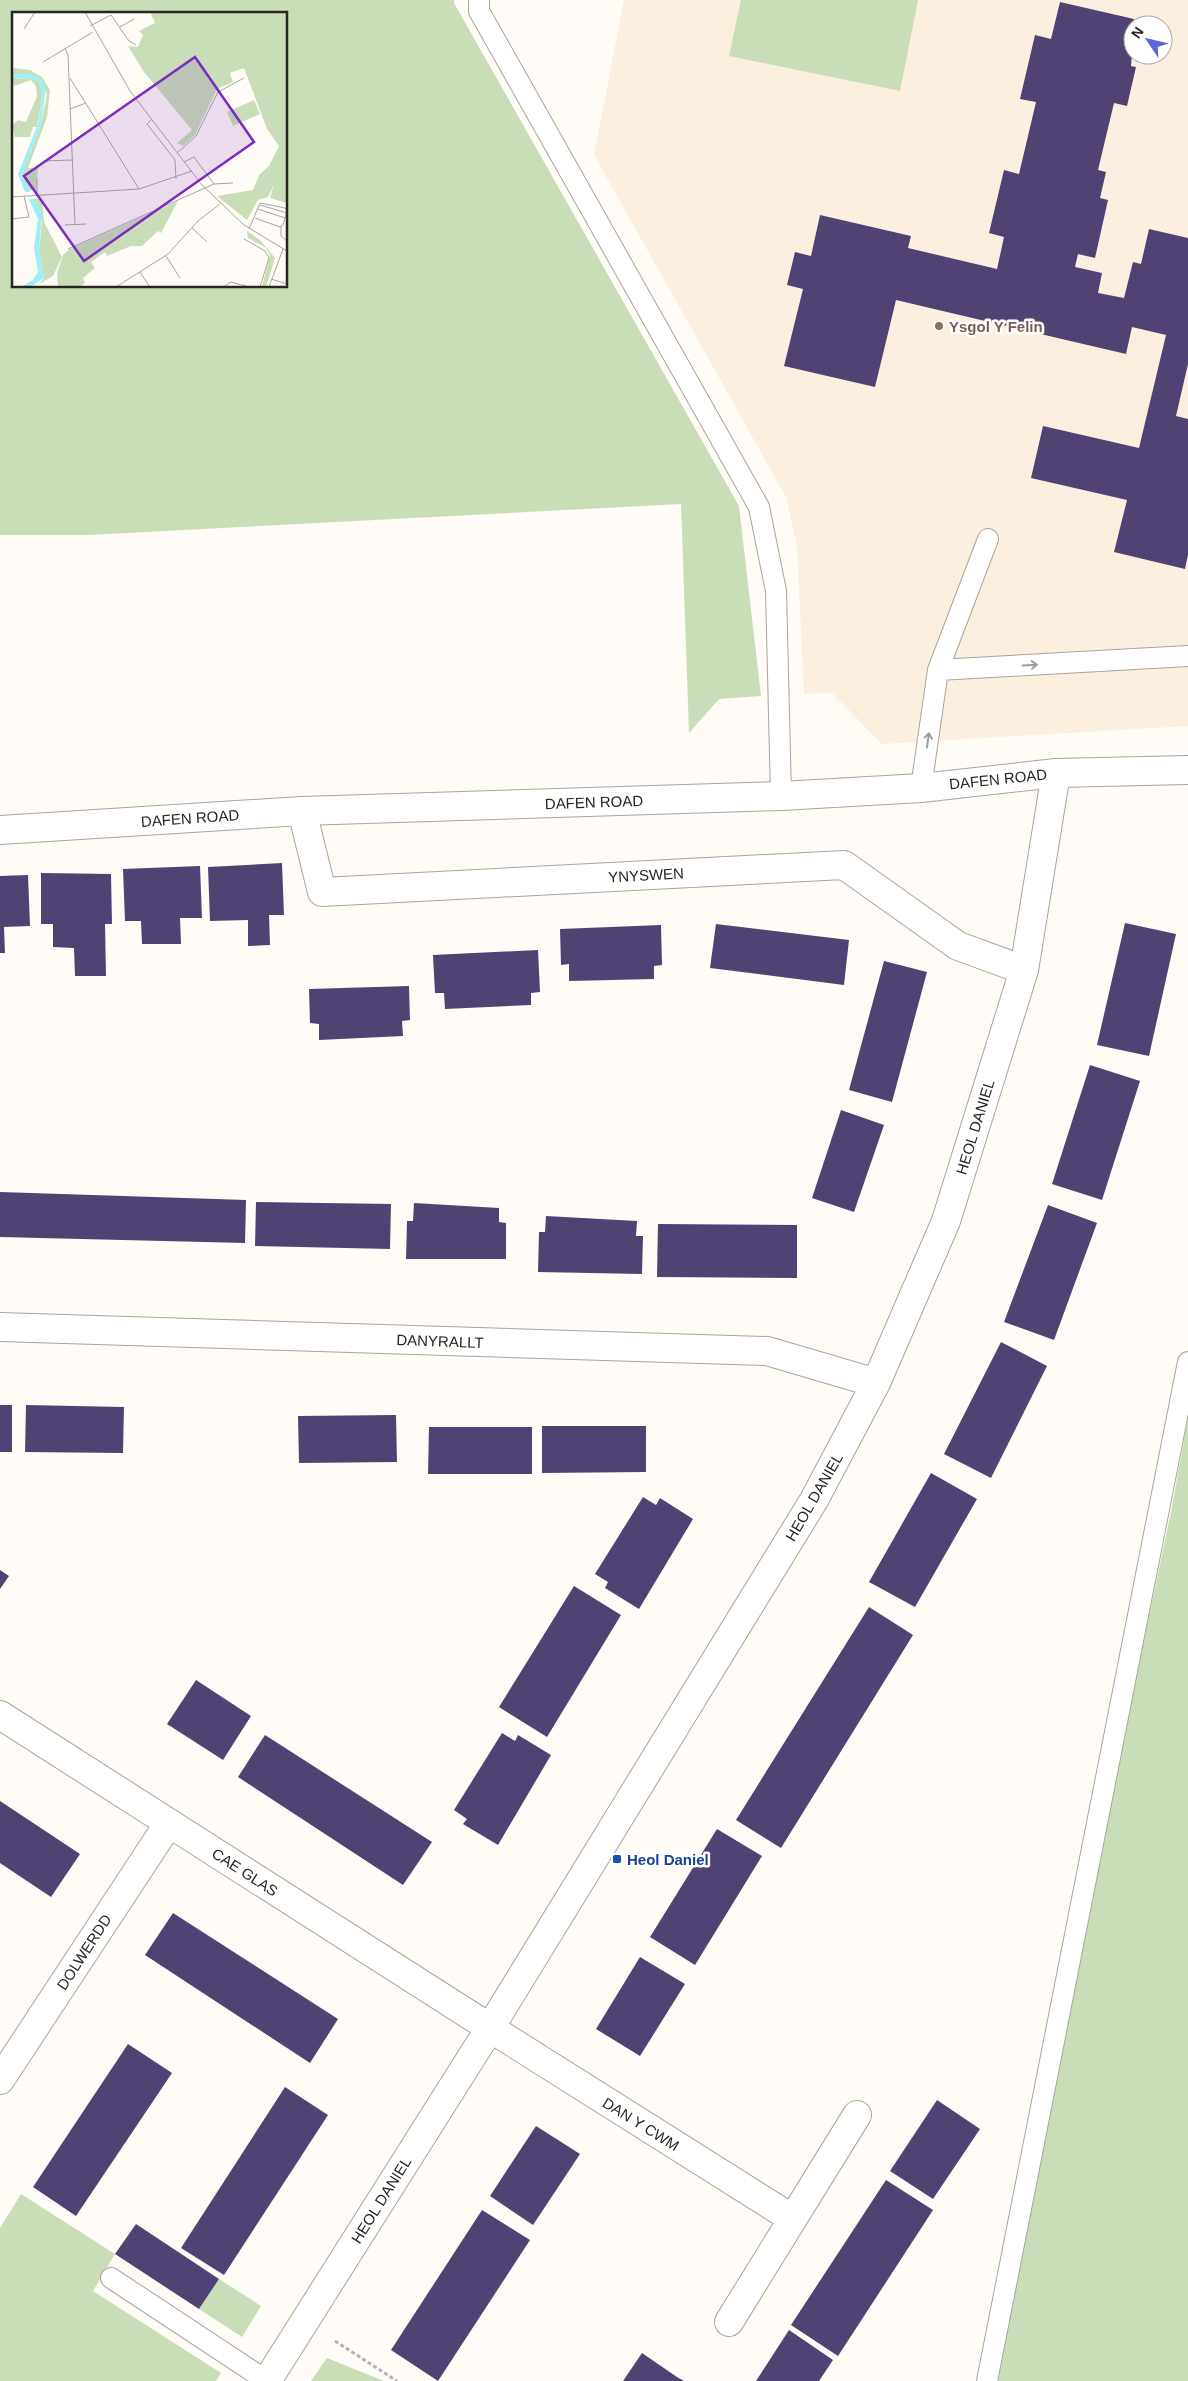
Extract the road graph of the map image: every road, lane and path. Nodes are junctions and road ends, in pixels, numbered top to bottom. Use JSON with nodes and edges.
{"nodes":[{"id":1,"x":479,"y":0,"type":"edge"},
{"id":2,"x":988,"y":539,"type":"dead end"},
{"id":3,"x":1188,"y":656,"type":"edge"},
{"id":4,"x":938,"y":670,"type":"junction"},
{"id":5,"x":1188,"y":770,"type":"edge"},
{"id":6,"x":1056,"y":773,"type":"junction"},
{"id":7,"x":921,"y":788,"type":"junction"},
{"id":8,"x":781,"y":796,"type":"junction"},
{"id":9,"x":302,"y":811,"type":"junction"},
{"id":10,"x":0,"y":830,"type":"edge"},
{"id":11,"x":1024,"y":970,"type":"junction"},
{"id":12,"x":0,"y":1327,"type":"edge"},
{"id":13,"x":1188,"y":1362,"type":"edge"},
{"id":14,"x":876,"y":1383,"type":"junction"},
{"id":15,"x":0,"y":1716,"type":"edge"},
{"id":16,"x":169,"y":1823,"type":"junction"},
{"id":17,"x":490,"y":2028,"type":"junction"},
{"id":18,"x":0,"y":2080,"type":"edge"},
{"id":19,"x":857,"y":2115,"type":"dead end"},
{"id":20,"x":793,"y":2219,"type":"junction"},
{"id":21,"x":111,"y":2278,"type":"dead end"},
{"id":22,"x":304,"y":2321,"type":"junction"},
{"id":23,"x":729,"y":2322,"type":"dead end"},
{"id":24,"x":267,"y":2381,"type":"edge"},
{"id":25,"x":397,"y":2381,"type":"edge"},
{"id":26,"x":987,"y":2381,"type":"edge"}],
"edges":[{"from":1,"to":8,"type":"lane"},
{"from":2,"to":4,"type":"lane"},
{"from":4,"to":3,"type":"lane","one_way":true},
{"from":7,"to":4,"type":"lane","one_way":true},
{"from":5,"to":6,"type":"street","name":"DAFEN ROAD"},
{"from":6,"to":7,"type":"street","name":"DAFEN ROAD"},
{"from":6,"to":11,"type":"street","name":"HEOL DANIEL"},
{"from":7,"to":8,"type":"street","name":"DAFEN ROAD"},
{"from":8,"to":9,"type":"street","name":"DAFEN ROAD"},
{"from":9,"to":10,"type":"street","name":"DAFEN ROAD"},
{"from":9,"to":11,"type":"street","name":"YNYSWEN"},
{"from":11,"to":14,"type":"street","name":"HEOL DANIEL"},
{"from":12,"to":14,"type":"street","name":"DANYRALLT"},
{"from":13,"to":26,"type":"lane"},
{"from":14,"to":17,"type":"street","name":"HEOL DANIEL"},
{"from":15,"to":16,"type":"street","name":"CAE GLAS"},
{"from":16,"to":17,"type":"street","name":"CAE GLAS"},
{"from":16,"to":18,"type":"street","name":"DOLWERDD"},
{"from":17,"to":20,"type":"street","name":"DAN Y CWM"},
{"from":17,"to":22,"type":"street","name":"HEOL DANIEL"},
{"from":19,"to":20,"type":"street"},
{"from":20,"to":23,"type":"street"},
{"from":21,"to":24,"type":"lane"},
{"from":22,"to":24,"type":"street","name":"HEOL DANIEL"},
{"from":22,"to":25,"type":"path"}]}
